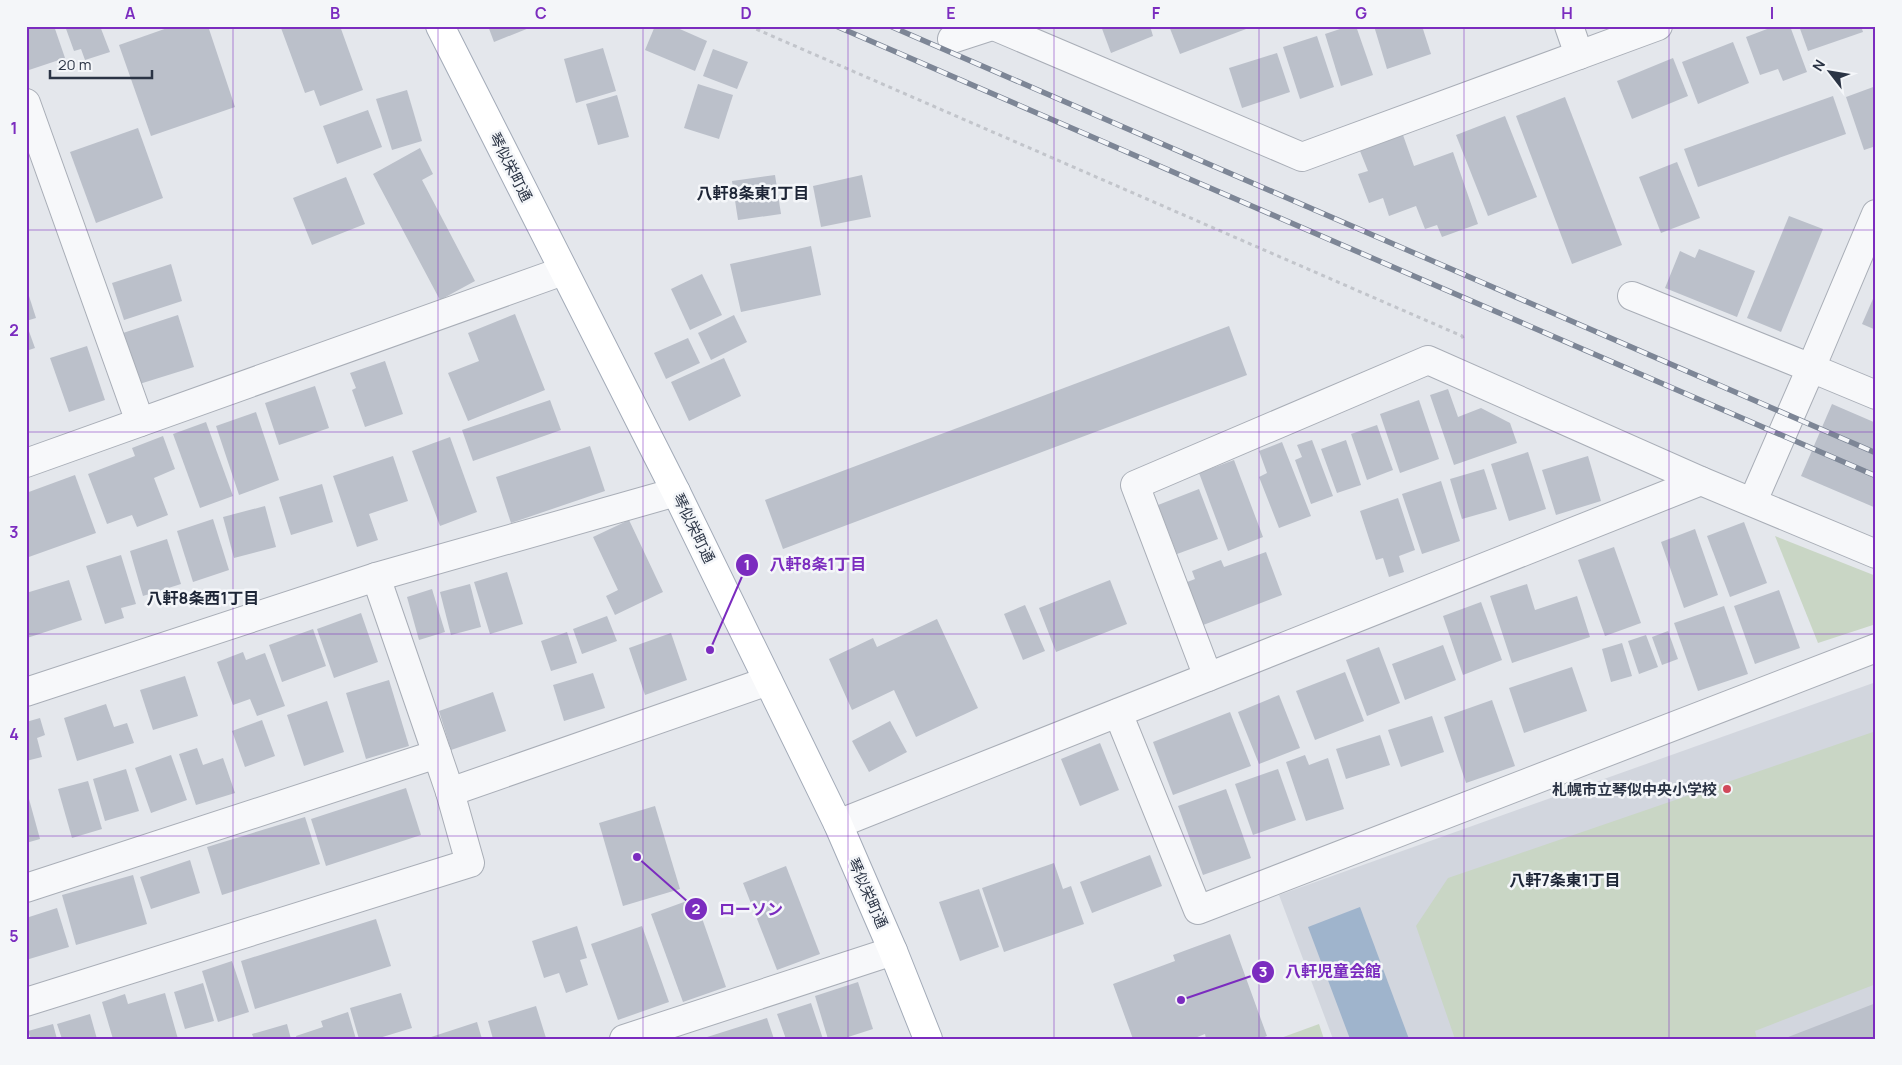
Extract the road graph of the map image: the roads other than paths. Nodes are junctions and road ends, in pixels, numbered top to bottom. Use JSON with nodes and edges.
{"nodes":[{"id":1,"x":440,"y":26,"type":"edge"},
{"id":2,"x":993,"y":26,"type":"edge"},
{"id":3,"x":1569,"y":26,"type":"edge"},
{"id":4,"x":1658,"y":26,"type":"edge"},
{"id":5,"x":952,"y":39,"type":"dead end"},
{"id":6,"x":1579,"y":55,"type":"junction"},
{"id":7,"x":26,"y":104,"type":"edge"},
{"id":8,"x":1875,"y":217,"type":"edge"},
{"id":9,"x":563,"y":271,"type":"junction"},
{"id":10,"x":1632,"y":296,"type":"dead end"},
{"id":11,"x":1811,"y":368,"type":"junction"},
{"id":12,"x":1876,"y":395,"type":"edge"},
{"id":13,"x":140,"y":422,"type":"junction"},
{"id":14,"x":26,"y":463,"type":"edge"},
{"id":15,"x":1701,"y":481,"type":"junction"},
{"id":16,"x":676,"y":492,"type":"junction"},
{"id":17,"x":1753,"y":501,"type":"junction"},
{"id":18,"x":1876,"y":554,"type":"edge"},
{"id":19,"x":376,"y":577,"type":"junction"},
{"id":20,"x":1876,"y":648,"type":"edge"},
{"id":21,"x":1208,"y":677,"type":"junction"},
{"id":22,"x":768,"y":681,"type":"junction"},
{"id":23,"x":26,"y":692,"type":"edge"},
{"id":24,"x":1118,"y":714,"type":"junction"},
{"id":25,"x":437,"y":754,"type":"junction"},
{"id":26,"x":450,"y":792,"type":"junction"},
{"id":27,"x":838,"y":824,"type":"junction"},
{"id":28,"x":26,"y":888,"type":"edge"},
{"id":29,"x":893,"y":950,"type":"junction"},
{"id":30,"x":26,"y":1002,"type":"edge"},
{"id":31,"x":624,"y":1039,"type":"edge"},
{"id":32,"x":928,"y":1039,"type":"edge"}],
"edges":[{"from":1,"to":9,"type":"main road","name":"琴似栄町通"},
{"from":2,"to":5,"type":"street"},
{"from":2,"to":6,"type":"street"},
{"from":3,"to":6,"type":"street"},
{"from":4,"to":6,"type":"street"},
{"from":7,"to":13,"type":"street"},
{"from":8,"to":11,"type":"street"},
{"from":9,"to":13,"type":"street"},
{"from":9,"to":16,"type":"main road","name":"琴似栄町通"},
{"from":10,"to":11,"type":"street"},
{"from":11,"to":12,"type":"street"},
{"from":11,"to":17,"type":"street"},
{"from":13,"to":14,"type":"street"},
{"from":15,"to":17,"type":"street"},
{"from":15,"to":21,"type":"street"},
{"from":15,"to":21,"type":"street"},
{"from":16,"to":19,"type":"street"},
{"from":16,"to":22,"type":"main road","name":"琴似栄町通"},
{"from":17,"to":18,"type":"street"},
{"from":19,"to":23,"type":"street"},
{"from":19,"to":25,"type":"street"},
{"from":20,"to":24,"type":"street"},
{"from":21,"to":24,"type":"street"},
{"from":22,"to":26,"type":"street"},
{"from":22,"to":27,"type":"main road","name":"琴似栄町通"},
{"from":24,"to":27,"type":"street"},
{"from":25,"to":26,"type":"street"},
{"from":25,"to":28,"type":"street"},
{"from":26,"to":30,"type":"street"},
{"from":27,"to":29,"type":"main road","name":"琴似栄町通"},
{"from":29,"to":31,"type":"street"},
{"from":29,"to":32,"type":"main road","name":"琴似栄町通"}]}
